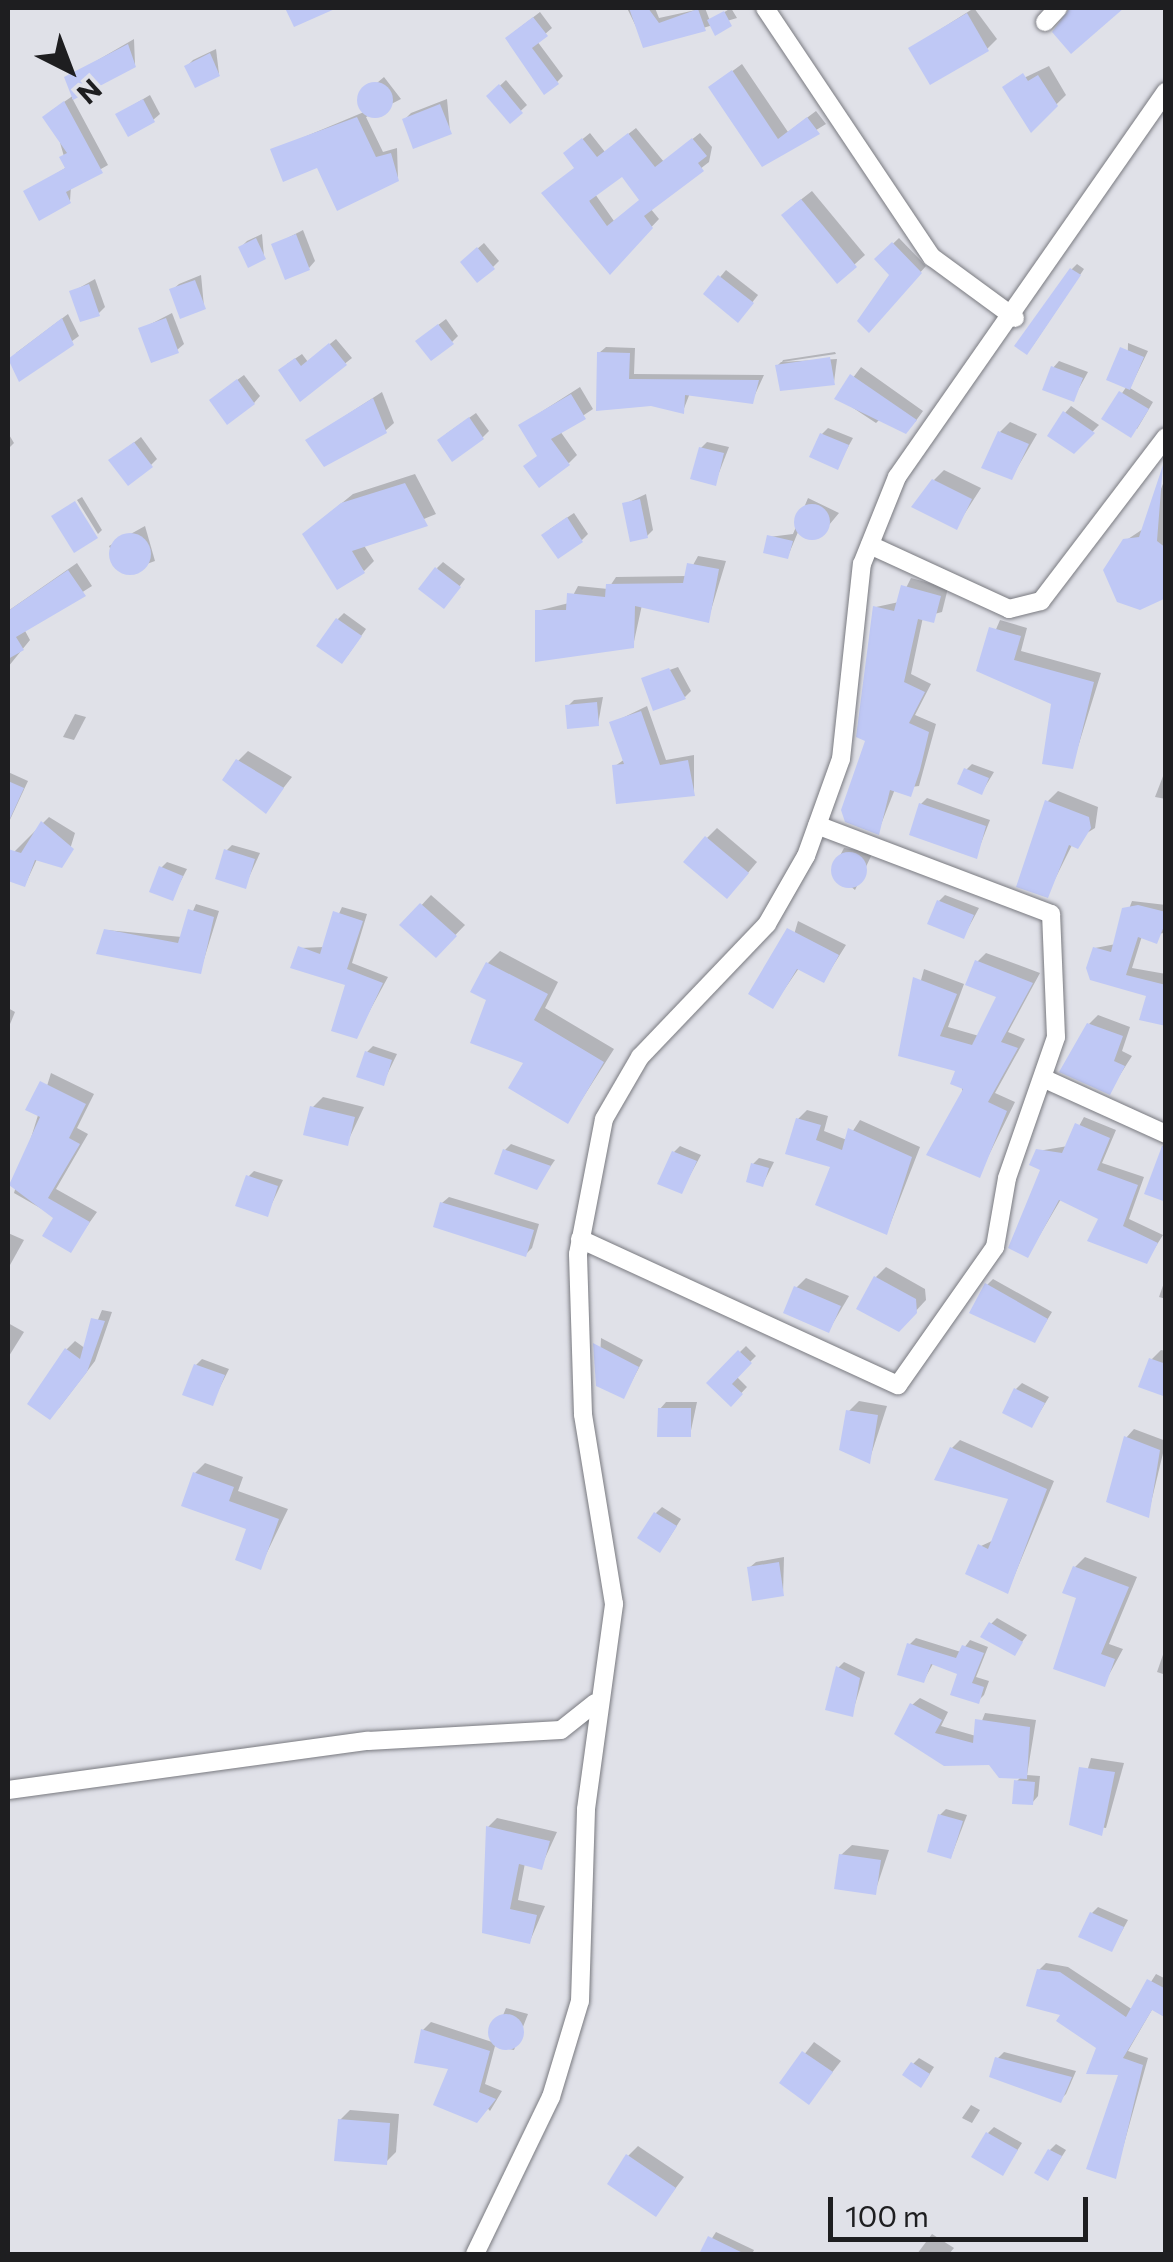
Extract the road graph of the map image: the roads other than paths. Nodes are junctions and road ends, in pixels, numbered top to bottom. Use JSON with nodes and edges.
{"nodes":[{"id":1,"x":765,"y":8,"type":"edge"},
{"id":2,"x":1166,"y":92,"type":"edge"},
{"id":3,"x":1014,"y":318,"type":"junction"},
{"id":4,"x":1166,"y":437,"type":"edge"},
{"id":5,"x":870,"y":545,"type":"junction"},
{"id":6,"x":817,"y":825,"type":"junction"},
{"id":7,"x":1047,"y":1080,"type":"junction"},
{"id":8,"x":1166,"y":1134,"type":"edge"},
{"id":9,"x":580,"y":1239,"type":"junction"},
{"id":10,"x":595,"y":1703,"type":"junction"},
{"id":11,"x":8,"y":1790,"type":"edge"},
{"id":12,"x":475,"y":2254,"type":"edge"}],
"edges":[{"from":1,"to":3,"type":"street"},
{"from":2,"to":3,"type":"street"},
{"from":3,"to":5,"type":"street"},
{"from":4,"to":5,"type":"street"},
{"from":5,"to":6,"type":"street"},
{"from":6,"to":7,"type":"street"},
{"from":6,"to":9,"type":"street"},
{"from":7,"to":8,"type":"street"},
{"from":7,"to":9,"type":"street"},
{"from":9,"to":10,"type":"street"},
{"from":10,"to":11,"type":"street"},
{"from":10,"to":12,"type":"street"}]}
